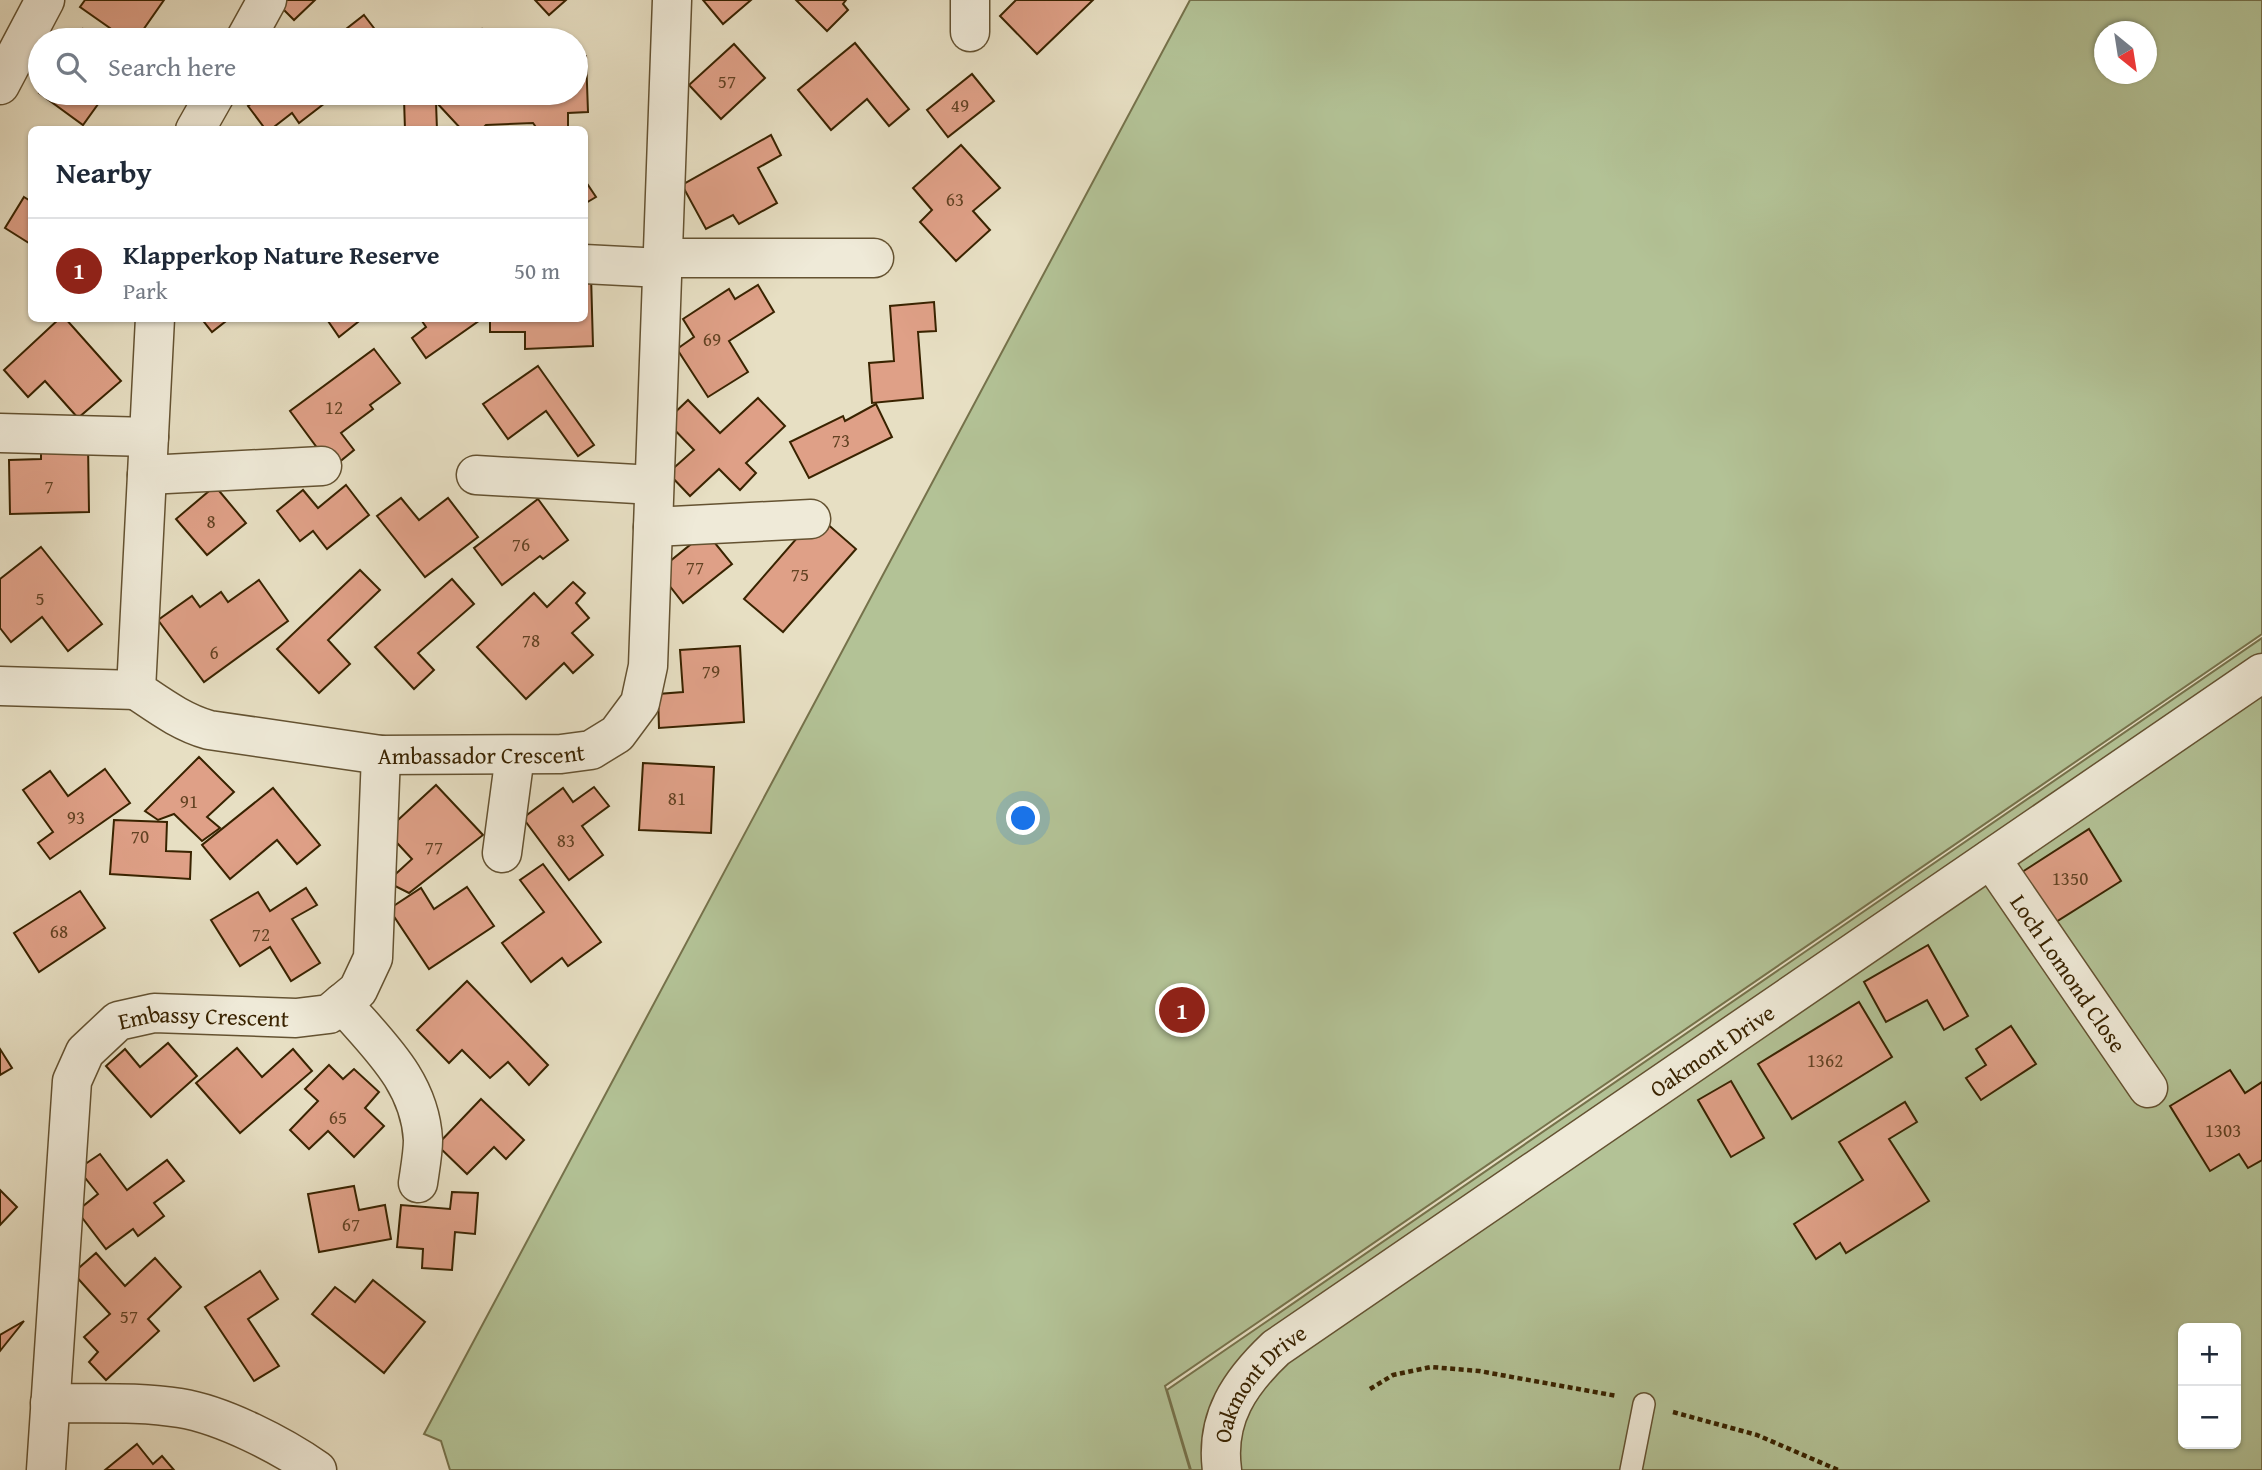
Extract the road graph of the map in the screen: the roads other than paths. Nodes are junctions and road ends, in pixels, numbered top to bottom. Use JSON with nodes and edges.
{"nodes":[{"id":1,"x":45,"y":0,"type":"edge"},
{"id":2,"x":267,"y":0,"type":"edge"},
{"id":3,"x":672,"y":0,"type":"edge"},
{"id":4,"x":30,"y":28,"type":"edge"},
{"id":5,"x":252,"y":28,"type":"edge"},
{"id":6,"x":28,"y":32,"type":"edge"},
{"id":7,"x":0,"y":85,"type":"edge"},
{"id":8,"x":209,"y":105,"type":"edge"},
{"id":9,"x":197,"y":126,"type":"edge"},
{"id":10,"x":874,"y":258,"type":"dead end"},
{"id":11,"x":662,"y":263,"type":"junction"},
{"id":12,"x":588,"y":264,"type":"edge"},
{"id":13,"x":155,"y":322,"type":"edge"},
{"id":14,"x":0,"y":433,"type":"edge"},
{"id":15,"x":149,"y":437,"type":"junction"},
{"id":16,"x":322,"y":466,"type":"dead end"},
{"id":17,"x":147,"y":475,"type":"junction"},
{"id":18,"x":476,"y":475,"type":"dead end"},
{"id":19,"x":654,"y":485,"type":"junction"},
{"id":20,"x":811,"y":519,"type":"dead end"},
{"id":21,"x":653,"y":527,"type":"junction"},
{"id":22,"x":2262,"y":673,"type":"edge"},
{"id":23,"x":0,"y":686,"type":"edge"},
{"id":24,"x":136,"y":690,"type":"junction"},
{"id":25,"x":381,"y":755,"type":"junction"},
{"id":26,"x":516,"y":755,"type":"junction"},
{"id":27,"x":502,"y":853,"type":"dead end"},
{"id":28,"x":1991,"y":859,"type":"junction"},
{"id":29,"x":342,"y":1003,"type":"junction"},
{"id":30,"x":2148,"y":1088,"type":"dead end"},
{"id":31,"x":418,"y":1182,"type":"dead end"},
{"id":32,"x":50,"y":1403,"type":"junction"},
{"id":33,"x":1644,"y":1404,"type":"road end"},
{"id":34,"x":305,"y":1462,"type":"edge"},
{"id":35,"x":46,"y":1470,"type":"edge"},
{"id":36,"x":1222,"y":1470,"type":"edge"},
{"id":37,"x":1630,"y":1470,"type":"edge"}],
"edges":[{"from":1,"to":4,"type":"street"},
{"from":2,"to":5,"type":"street"},
{"from":3,"to":11,"type":"street","name":"Ambassador Crescent"},
{"from":6,"to":7,"type":"street"},
{"from":8,"to":9,"type":"street"},
{"from":10,"to":11,"type":"street"},
{"from":11,"to":12,"type":"street"},
{"from":11,"to":19,"type":"street","name":"Ambassador Crescent"},
{"from":13,"to":15,"type":"street"},
{"from":14,"to":15,"type":"street"},
{"from":15,"to":17,"type":"street"},
{"from":16,"to":17,"type":"street"},
{"from":17,"to":24,"type":"street"},
{"from":18,"to":19,"type":"street"},
{"from":19,"to":21,"type":"street","name":"Ambassador Crescent"},
{"from":20,"to":21,"type":"street"},
{"from":21,"to":26,"type":"street","name":"Ambassador Crescent"},
{"from":22,"to":28,"type":"street","name":"Oakmont Drive"},
{"from":23,"to":24,"type":"street"},
{"from":24,"to":25,"type":"street","name":"Ambassador Crescent"},
{"from":25,"to":26,"type":"street","name":"Ambassador Crescent"},
{"from":25,"to":29,"type":"street","name":"Embassy Crescent"},
{"from":26,"to":27,"type":"street"},
{"from":28,"to":30,"type":"street","name":"Loch Lomond Close"},
{"from":28,"to":36,"type":"street","name":"Oakmont Drive"},
{"from":29,"to":31,"type":"street"},
{"from":29,"to":32,"type":"street","name":"Embassy Crescent"},
{"from":32,"to":34,"type":"street"},
{"from":32,"to":35,"type":"street","name":"Embassy Crescent"},
{"from":33,"to":37,"type":"lane"}]}
